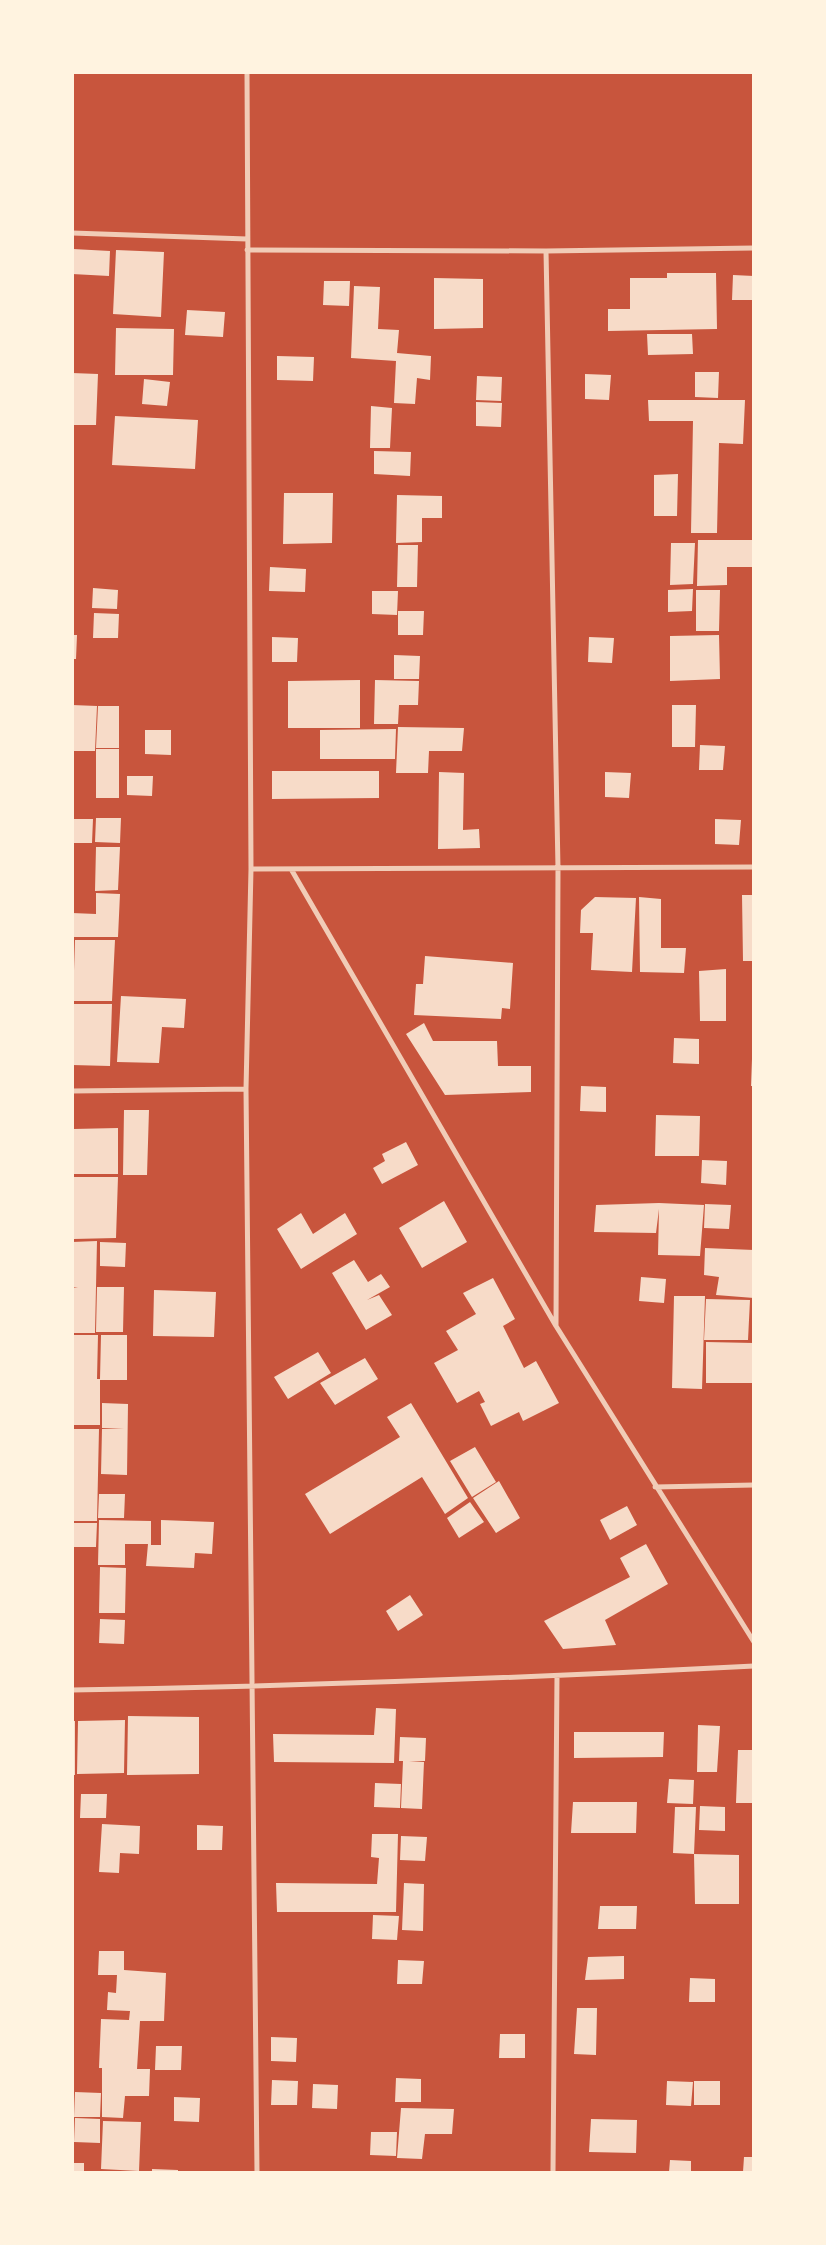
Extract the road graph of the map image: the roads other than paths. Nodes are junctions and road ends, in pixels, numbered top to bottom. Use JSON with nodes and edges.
{"nodes":[{"id":1,"x":247,"y":72,"type":"edge"},
{"id":2,"x":72,"y":233,"type":"edge"},
{"id":3,"x":248,"y":238,"type":"junction"},
{"id":4,"x":754,"y":248,"type":"edge"},
{"id":5,"x":248,"y":250,"type":"junction"},
{"id":6,"x":546,"y":251,"type":"junction"},
{"id":7,"x":754,"y":867,"type":"edge"},
{"id":8,"x":558,"y":868,"type":"junction"},
{"id":9,"x":251,"y":869,"type":"junction"},
{"id":10,"x":291,"y":869,"type":"junction"},
{"id":11,"x":246,"y":1090,"type":"junction"},
{"id":12,"x":72,"y":1091,"type":"edge"},
{"id":13,"x":556,"y":1326,"type":"junction"},
{"id":14,"x":754,"y":1485,"type":"edge"},
{"id":15,"x":655,"y":1487,"type":"junction"},
{"id":16,"x":754,"y":1642,"type":"edge"},
{"id":17,"x":754,"y":1666,"type":"edge"},
{"id":18,"x":557,"y":1676,"type":"junction"},
{"id":19,"x":254,"y":1687,"type":"junction"},
{"id":20,"x":72,"y":1690,"type":"edge"},
{"id":21,"x":257,"y":2172,"type":"edge"},
{"id":22,"x":553,"y":2172,"type":"edge"}],
"edges":[{"from":1,"to":3,"type":"street"},
{"from":2,"to":3,"type":"street"},
{"from":3,"to":5,"type":"street"},
{"from":4,"to":6,"type":"street"},
{"from":5,"to":6,"type":"street"},
{"from":5,"to":9,"type":"street"},
{"from":6,"to":8,"type":"street"},
{"from":7,"to":8,"type":"street"},
{"from":8,"to":10,"type":"street"},
{"from":8,"to":13,"type":"street"},
{"from":9,"to":10,"type":"street"},
{"from":9,"to":11,"type":"street"},
{"from":10,"to":13,"type":"street"},
{"from":11,"to":12,"type":"street"},
{"from":11,"to":19,"type":"street"},
{"from":13,"to":15,"type":"street"},
{"from":14,"to":15,"type":"street"},
{"from":15,"to":16,"type":"street"},
{"from":17,"to":18,"type":"street"},
{"from":18,"to":19,"type":"street"},
{"from":18,"to":22,"type":"street"},
{"from":19,"to":20,"type":"street"},
{"from":19,"to":21,"type":"street"}]}
